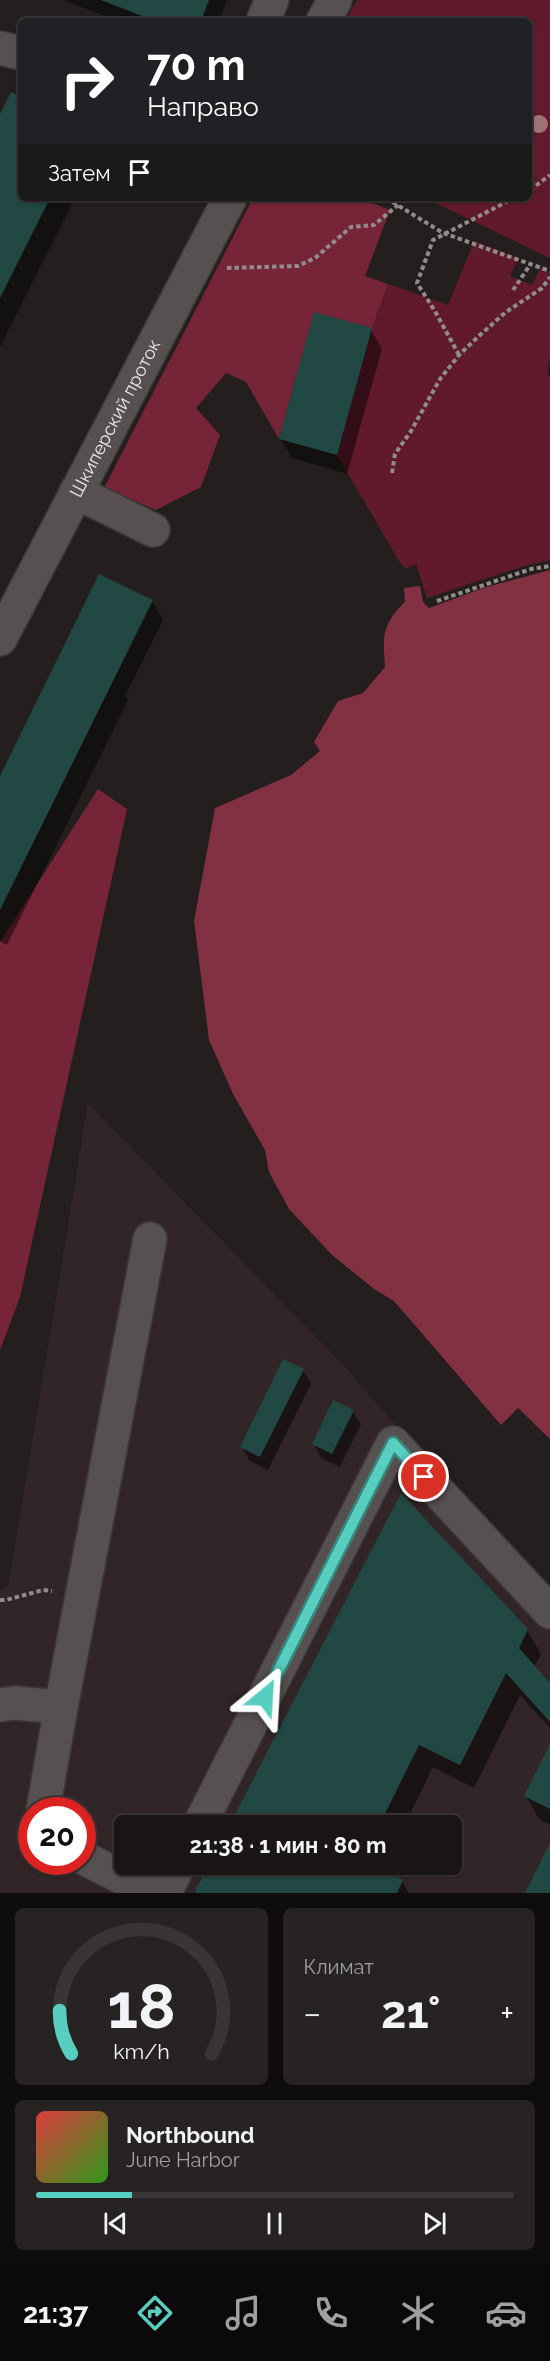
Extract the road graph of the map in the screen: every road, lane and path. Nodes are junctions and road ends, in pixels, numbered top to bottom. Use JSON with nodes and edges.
{"nodes":[{"id":1,"x":272,"y":0,"type":"edge"},
{"id":2,"x":335,"y":0,"type":"edge"},
{"id":3,"x":264,"y":18,"type":"edge"},
{"id":4,"x":325,"y":18,"type":"edge"},
{"id":5,"x":0,"y":48,"type":"edge"},
{"id":6,"x":18,"y":52,"type":"edge"},
{"id":7,"x":550,"y":175,"type":"edge"},
{"id":8,"x":532,"y":188,"type":"edge"},
{"id":9,"x":228,"y":201,"type":"edge"},
{"id":10,"x":391,"y":201,"type":"edge"},
{"id":11,"x":508,"y":201,"type":"edge"},
{"id":12,"x":398,"y":205,"type":"junction"},
{"id":13,"x":443,"y":233,"type":"junction"},
{"id":14,"x":530,"y":265,"type":"junction"},
{"id":15,"x":194,"y":269,"type":"junction"},
{"id":16,"x":550,"y":271,"type":"edge"},
{"id":17,"x":550,"y":277,"type":"edge"},
{"id":18,"x":513,"y":290,"type":"dead end"},
{"id":19,"x":459,"y":355,"type":"junction"},
{"id":20,"x":392,"y":473,"type":"dead end"},
{"id":21,"x":71,"y":482,"type":"junction"},
{"id":22,"x":153,"y":530,"type":"dead end"},
{"id":23,"x":550,"y":566,"type":"edge"},
{"id":24,"x":437,"y":601,"type":"dead end"},
{"id":25,"x":0,"y":639,"type":"edge"},
{"id":26,"x":150,"y":1239,"type":"dead end"},
{"id":27,"x":83,"y":1597,"type":"junction"},
{"id":28,"x":0,"y":1600,"type":"edge"},
{"id":29,"x":550,"y":1612,"type":"edge"},
{"id":30,"x":0,"y":1705,"type":"edge"},
{"id":31,"x":61,"y":1707,"type":"junction"},
{"id":32,"x":45,"y":1797,"type":"edge"},
{"id":33,"x":206,"y":1815,"type":"edge"},
{"id":34,"x":96,"y":1864,"type":"edge"},
{"id":35,"x":174,"y":1875,"type":"edge"},
{"id":36,"x":152,"y":1893,"type":"edge"},
{"id":37,"x":165,"y":1893,"type":"edge"}],
"edges":[{"from":1,"to":3,"type":"street"},
{"from":2,"to":4,"type":"street"},
{"from":5,"to":6,"type":"street"},
{"from":7,"to":8,"type":"path"},
{"from":9,"to":15,"type":"street","name":"Шкиперский проток"},
{"from":10,"to":12,"type":"path"},
{"from":11,"to":13,"type":"path"},
{"from":12,"to":13,"type":"path"},
{"from":12,"to":15,"type":"path"},
{"from":13,"to":14,"type":"path"},
{"from":13,"to":19,"type":"path"},
{"from":14,"to":16,"type":"path"},
{"from":14,"to":18,"type":"path"},
{"from":15,"to":21,"type":"street","name":"Шкиперский проток"},
{"from":17,"to":19,"type":"path"},
{"from":19,"to":20,"type":"path"},
{"from":21,"to":22,"type":"street"},
{"from":21,"to":25,"type":"street","name":"Шкиперский проток"},
{"from":23,"to":24,"type":"path"},
{"from":26,"to":27,"type":"street"},
{"from":27,"to":28,"type":"path"},
{"from":27,"to":31,"type":"street"},
{"from":29,"to":33,"type":"street"},
{"from":30,"to":31,"type":"street"},
{"from":31,"to":32,"type":"street"},
{"from":34,"to":36,"type":"street"},
{"from":35,"to":37,"type":"street"}]}
